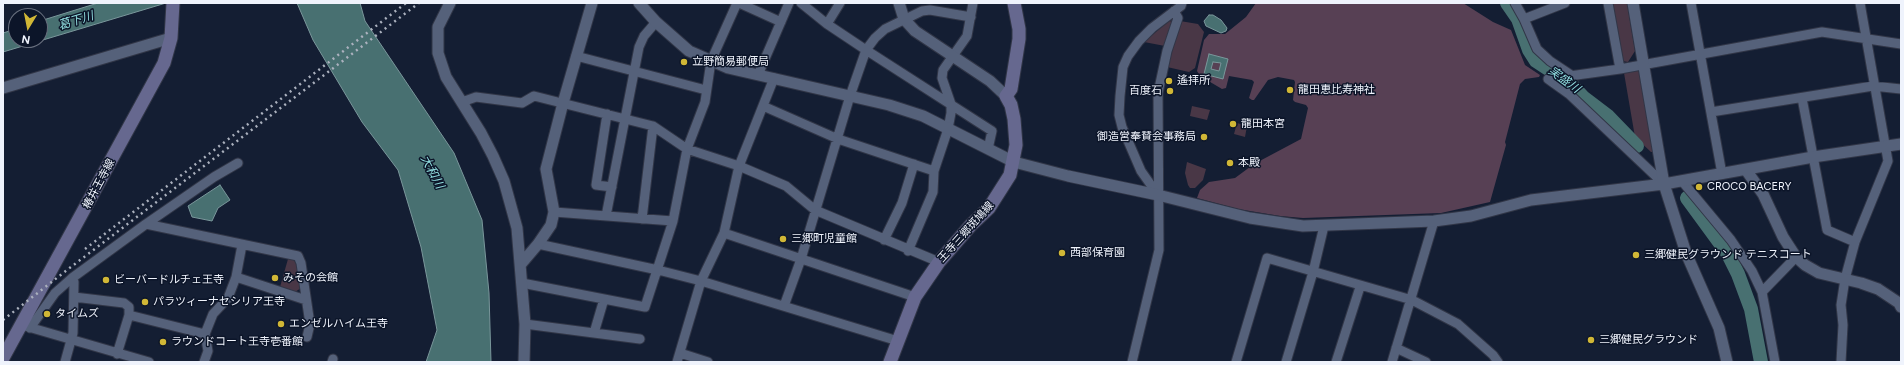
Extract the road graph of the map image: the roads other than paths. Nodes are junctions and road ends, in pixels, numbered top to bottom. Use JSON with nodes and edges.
{"nodes":[{"id":1,"x":173,"y":3,"type":"edge"},
{"id":2,"x":450,"y":3,"type":"edge"},
{"id":3,"x":592,"y":3,"type":"edge"},
{"id":4,"x":639,"y":3,"type":"edge"},
{"id":5,"x":738,"y":3,"type":"edge"},
{"id":6,"x":789,"y":3,"type":"edge"},
{"id":7,"x":801,"y":3,"type":"edge"},
{"id":8,"x":840,"y":3,"type":"edge"},
{"id":9,"x":898,"y":3,"type":"edge"},
{"id":10,"x":974,"y":3,"type":"edge"},
{"id":11,"x":1014,"y":3,"type":"edge"},
{"id":12,"x":1182,"y":3,"type":"edge"},
{"id":13,"x":1515,"y":3,"type":"edge"},
{"id":14,"x":1565,"y":3,"type":"edge"},
{"id":15,"x":1608,"y":3,"type":"edge"},
{"id":16,"x":1633,"y":3,"type":"edge"},
{"id":17,"x":1691,"y":3,"type":"edge"},
{"id":18,"x":1860,"y":3,"type":"edge"},
{"id":19,"x":1174,"y":11,"type":"junction"},
{"id":20,"x":971,"y":16,"type":"junction"},
{"id":21,"x":904,"y":19,"type":"junction"},
{"id":22,"x":1524,"y":19,"type":"junction"},
{"id":23,"x":656,"y":22,"type":"junction"},
{"id":24,"x":781,"y":22,"type":"junction"},
{"id":25,"x":827,"y":24,"type":"junction"},
{"id":26,"x":171,"y":38,"type":"junction"},
{"id":27,"x":1865,"y":39,"type":"junction"},
{"id":28,"x":1901,"y":44,"type":"edge"},
{"id":29,"x":866,"y":50,"type":"junction"},
{"id":30,"x":1699,"y":54,"type":"junction"},
{"id":31,"x":576,"y":56,"type":"junction"},
{"id":32,"x":952,"y":56,"type":"junction"},
{"id":33,"x":711,"y":61,"type":"junction"},
{"id":34,"x":1644,"y":64,"type":"junction"},
{"id":35,"x":1620,"y":69,"type":"junction"},
{"id":36,"x":634,"y":70,"type":"junction"},
{"id":37,"x":758,"y":75,"type":"junction"},
{"id":38,"x":1569,"y":76,"type":"junction"},
{"id":39,"x":774,"y":78,"type":"junction"},
{"id":40,"x":1874,"y":86,"type":"junction"},
{"id":41,"x":3,"y":88,"type":"edge"},
{"id":42,"x":706,"y":90,"type":"junction"},
{"id":43,"x":1901,"y":90,"type":"edge"},
{"id":44,"x":850,"y":96,"type":"junction"},
{"id":45,"x":1006,"y":96,"type":"junction"},
{"id":46,"x":1802,"y":98,"type":"junction"},
{"id":47,"x":462,"y":102,"type":"junction"},
{"id":48,"x":563,"y":103,"type":"junction"},
{"id":49,"x":951,"y":104,"type":"junction"},
{"id":50,"x":763,"y":106,"type":"junction"},
{"id":51,"x":1711,"y":112,"type":"junction"},
{"id":52,"x":607,"y":114,"type":"junction"},
{"id":53,"x":626,"y":118,"type":"junction"},
{"id":54,"x":653,"y":126,"type":"junction"},
{"id":55,"x":948,"y":129,"type":"junction"},
{"id":56,"x":838,"y":138,"type":"junction"},
{"id":57,"x":1901,"y":144,"type":"edge"},
{"id":58,"x":1886,"y":146,"type":"junction"},
{"id":59,"x":687,"y":149,"type":"junction"},
{"id":60,"x":988,"y":149,"type":"junction"},
{"id":61,"x":1813,"y":157,"type":"junction"},
{"id":62,"x":1014,"y":162,"type":"junction"},
{"id":63,"x":238,"y":163,"type":"dead end"},
{"id":64,"x":914,"y":164,"type":"junction"},
{"id":65,"x":738,"y":166,"type":"junction"},
{"id":66,"x":1746,"y":170,"type":"junction"},
{"id":67,"x":934,"y":171,"type":"junction"},
{"id":68,"x":1722,"y":174,"type":"junction"},
{"id":69,"x":1682,"y":181,"type":"junction"},
{"id":70,"x":1664,"y":184,"type":"junction"},
{"id":71,"x":612,"y":187,"type":"junction"},
{"id":72,"x":1158,"y":194,"type":"junction"},
{"id":73,"x":815,"y":210,"type":"junction"},
{"id":74,"x":554,"y":212,"type":"junction"},
{"id":75,"x":606,"y":216,"type":"junction"},
{"id":76,"x":642,"y":219,"type":"junction"},
{"id":77,"x":673,"y":221,"type":"junction"},
{"id":78,"x":1434,"y":222,"type":"junction"},
{"id":79,"x":146,"y":224,"type":"junction"},
{"id":80,"x":1324,"y":226,"type":"junction"},
{"id":81,"x":724,"y":233,"type":"junction"},
{"id":82,"x":884,"y":240,"type":"junction"},
{"id":83,"x":1856,"y":242,"type":"junction"},
{"id":84,"x":538,"y":244,"type":"junction"},
{"id":85,"x":242,"y":245,"type":"junction"},
{"id":86,"x":908,"y":250,"type":"junction"},
{"id":87,"x":1796,"y":257,"type":"junction"},
{"id":88,"x":801,"y":259,"type":"junction"},
{"id":89,"x":939,"y":262,"type":"junction"},
{"id":90,"x":521,"y":264,"type":"junction"},
{"id":91,"x":658,"y":270,"type":"junction"},
{"id":92,"x":1313,"y":272,"type":"junction"},
{"id":93,"x":236,"y":277,"type":"junction"},
{"id":94,"x":72,"y":278,"type":"junction"},
{"id":95,"x":1845,"y":279,"type":"junction"},
{"id":96,"x":700,"y":281,"type":"junction"},
{"id":97,"x":522,"y":283,"type":"junction"},
{"id":98,"x":1360,"y":286,"type":"junction"},
{"id":99,"x":1762,"y":292,"type":"junction"},
{"id":100,"x":74,"y":297,"type":"junction"},
{"id":101,"x":915,"y":297,"type":"junction"},
{"id":102,"x":604,"y":299,"type":"junction"},
{"id":103,"x":306,"y":300,"type":"junction"},
{"id":104,"x":1412,"y":300,"type":"junction"},
{"id":105,"x":784,"y":306,"type":"junction"},
{"id":106,"x":1901,"y":307,"type":"edge"},
{"id":107,"x":129,"y":315,"type":"junction"},
{"id":108,"x":525,"y":324,"type":"junction"},
{"id":109,"x":26,"y":326,"type":"junction"},
{"id":110,"x":594,"y":333,"type":"junction"},
{"id":111,"x":205,"y":334,"type":"junction"},
{"id":112,"x":306,"y":337,"type":"dead end"},
{"id":113,"x":640,"y":339,"type":"dead end"},
{"id":114,"x":71,"y":340,"type":"junction"},
{"id":115,"x":898,"y":341,"type":"junction"},
{"id":116,"x":1396,"y":348,"type":"junction"},
{"id":117,"x":117,"y":354,"type":"junction"},
{"id":118,"x":679,"y":357,"type":"edge"},
{"id":119,"x":3,"y":358,"type":"edge"},
{"id":120,"x":65,"y":362,"type":"edge"},
{"id":121,"x":149,"y":362,"type":"edge"},
{"id":122,"x":204,"y":362,"type":"edge"},
{"id":123,"x":524,"y":362,"type":"edge"},
{"id":124,"x":708,"y":362,"type":"edge"},
{"id":125,"x":890,"y":362,"type":"edge"},
{"id":126,"x":1133,"y":362,"type":"edge"},
{"id":127,"x":1236,"y":362,"type":"edge"},
{"id":128,"x":1286,"y":362,"type":"edge"},
{"id":129,"x":1336,"y":362,"type":"edge"},
{"id":130,"x":1392,"y":362,"type":"edge"},
{"id":131,"x":1426,"y":362,"type":"edge"},
{"id":132,"x":1498,"y":362,"type":"edge"},
{"id":133,"x":1727,"y":362,"type":"edge"},
{"id":134,"x":1775,"y":362,"type":"edge"},
{"id":135,"x":1841,"y":362,"type":"edge"}],
"edges":[{"from":1,"to":26,"type":"main road","name":"椿井王寺線"},
{"from":2,"to":47,"type":"street"},
{"from":3,"to":31,"type":"street"},
{"from":4,"to":23,"type":"street"},
{"from":5,"to":24,"type":"street"},
{"from":5,"to":33,"type":"street"},
{"from":6,"to":24,"type":"street"},
{"from":7,"to":25,"type":"street"},
{"from":8,"to":25,"type":"street"},
{"from":9,"to":21,"type":"street"},
{"from":10,"to":20,"type":"street"},
{"from":11,"to":45,"type":"main road"},
{"from":12,"to":19,"type":"street"},
{"from":13,"to":22,"type":"street"},
{"from":14,"to":22,"type":"street"},
{"from":15,"to":35,"type":"street"},
{"from":16,"to":34,"type":"street"},
{"from":17,"to":30,"type":"street"},
{"from":18,"to":27,"type":"street"},
{"from":19,"to":72,"type":"street"},
{"from":19,"to":72,"type":"street"},
{"from":20,"to":21,"type":"street"},
{"from":20,"to":32,"type":"street"},
{"from":21,"to":29,"type":"street"},
{"from":21,"to":32,"type":"street"},
{"from":22,"to":38,"type":"street"},
{"from":23,"to":33,"type":"street"},
{"from":23,"to":36,"type":"street"},
{"from":24,"to":37,"type":"street"},
{"from":25,"to":29,"type":"street"},
{"from":26,"to":41,"type":"street"},
{"from":26,"to":109,"type":"main road","name":"椿井王寺線"},
{"from":27,"to":28,"type":"street"},
{"from":27,"to":30,"type":"street"},
{"from":27,"to":40,"type":"street"},
{"from":29,"to":44,"type":"street"},
{"from":29,"to":49,"type":"street"},
{"from":30,"to":34,"type":"street"},
{"from":30,"to":51,"type":"street"},
{"from":31,"to":36,"type":"street"},
{"from":31,"to":48,"type":"street"},
{"from":32,"to":45,"type":"street"},
{"from":32,"to":49,"type":"street"},
{"from":33,"to":37,"type":"street"},
{"from":33,"to":42,"type":"street"},
{"from":34,"to":35,"type":"street"},
{"from":34,"to":70,"type":"street"},
{"from":35,"to":38,"type":"street"},
{"from":36,"to":42,"type":"street"},
{"from":36,"to":53,"type":"street"},
{"from":37,"to":39,"type":"street"},
{"from":38,"to":70,"type":"street"},
{"from":39,"to":44,"type":"street"},
{"from":39,"to":50,"type":"street"},
{"from":40,"to":43,"type":"street"},
{"from":40,"to":46,"type":"street"},
{"from":40,"to":58,"type":"street"},
{"from":42,"to":59,"type":"street"},
{"from":44,"to":55,"type":"street"},
{"from":44,"to":56,"type":"street"},
{"from":45,"to":62,"type":"main road","name":"王寺三郷斑鳩線"},
{"from":46,"to":51,"type":"street"},
{"from":46,"to":61,"type":"street"},
{"from":47,"to":48,"type":"street"},
{"from":47,"to":90,"type":"street"},
{"from":48,"to":52,"type":"street"},
{"from":48,"to":74,"type":"street"},
{"from":49,"to":55,"type":"street"},
{"from":49,"to":60,"type":"street"},
{"from":50,"to":56,"type":"street"},
{"from":50,"to":65,"type":"street"},
{"from":51,"to":68,"type":"street"},
{"from":52,"to":53,"type":"street"},
{"from":52,"to":71,"type":"street"},
{"from":53,"to":54,"type":"street"},
{"from":53,"to":71,"type":"street"},
{"from":54,"to":59,"type":"street"},
{"from":54,"to":76,"type":"street"},
{"from":55,"to":60,"type":"street"},
{"from":55,"to":67,"type":"street"},
{"from":56,"to":64,"type":"street"},
{"from":56,"to":73,"type":"street"},
{"from":57,"to":58,"type":"street"},
{"from":58,"to":61,"type":"street"},
{"from":58,"to":83,"type":"street"},
{"from":59,"to":65,"type":"street"},
{"from":59,"to":77,"type":"street"},
{"from":60,"to":62,"type":"street"},
{"from":61,"to":66,"type":"street"},
{"from":61,"to":83,"type":"street"},
{"from":62,"to":72,"type":"street"},
{"from":62,"to":89,"type":"main road","name":"王寺三郷斑鳩線"},
{"from":63,"to":79,"type":"street"},
{"from":64,"to":67,"type":"street"},
{"from":64,"to":82,"type":"street"},
{"from":65,"to":73,"type":"street"},
{"from":65,"to":81,"type":"street"},
{"from":66,"to":68,"type":"street"},
{"from":66,"to":87,"type":"street"},
{"from":67,"to":86,"type":"street"},
{"from":68,"to":69,"type":"street"},
{"from":69,"to":70,"type":"street"},
{"from":69,"to":99,"type":"street"},
{"from":70,"to":78,"type":"street"},
{"from":70,"to":133,"type":"street"},
{"from":71,"to":75,"type":"street"},
{"from":72,"to":80,"type":"street"},
{"from":72,"to":126,"type":"street"},
{"from":73,"to":82,"type":"street"},
{"from":73,"to":88,"type":"street"},
{"from":74,"to":75,"type":"street"},
{"from":74,"to":84,"type":"street"},
{"from":75,"to":76,"type":"street"},
{"from":76,"to":77,"type":"street"},
{"from":77,"to":91,"type":"street"},
{"from":78,"to":80,"type":"street"},
{"from":78,"to":104,"type":"street"},
{"from":79,"to":85,"type":"street"},
{"from":79,"to":94,"type":"street"},
{"from":80,"to":92,"type":"street"},
{"from":81,"to":88,"type":"street"},
{"from":81,"to":96,"type":"street"},
{"from":82,"to":86,"type":"street"},
{"from":83,"to":95,"type":"street"},
{"from":84,"to":90,"type":"street"},
{"from":84,"to":91,"type":"street"},
{"from":85,"to":93,"type":"street"},
{"from":85,"to":103,"type":"street"},
{"from":86,"to":89,"type":"street"},
{"from":87,"to":95,"type":"street"},
{"from":87,"to":99,"type":"street"},
{"from":88,"to":101,"type":"street"},
{"from":88,"to":105,"type":"street"},
{"from":89,"to":101,"type":"main road","name":"王寺三郷斑鳩線"},
{"from":90,"to":97,"type":"street"},
{"from":91,"to":96,"type":"street"},
{"from":91,"to":102,"type":"street"},
{"from":92,"to":98,"type":"street"},
{"from":92,"to":127,"type":"street"},
{"from":92,"to":128,"type":"street"},
{"from":93,"to":103,"type":"street"},
{"from":93,"to":111,"type":"street"},
{"from":94,"to":100,"type":"street"},
{"from":94,"to":109,"type":"street"},
{"from":95,"to":106,"type":"street"},
{"from":95,"to":135,"type":"street"},
{"from":96,"to":105,"type":"street"},
{"from":96,"to":118,"type":"street"},
{"from":97,"to":102,"type":"street"},
{"from":97,"to":108,"type":"street"},
{"from":98,"to":104,"type":"street"},
{"from":98,"to":129,"type":"street"},
{"from":99,"to":134,"type":"street"},
{"from":100,"to":107,"type":"street"},
{"from":100,"to":114,"type":"street"},
{"from":101,"to":115,"type":"main road","name":"王寺三郷斑鳩線"},
{"from":102,"to":110,"type":"street"},
{"from":103,"to":112,"type":"street"},
{"from":104,"to":116,"type":"street"},
{"from":104,"to":132,"type":"street"},
{"from":105,"to":115,"type":"street"},
{"from":107,"to":111,"type":"street"},
{"from":107,"to":117,"type":"street"},
{"from":108,"to":110,"type":"street"},
{"from":108,"to":123,"type":"street"},
{"from":109,"to":114,"type":"street"},
{"from":109,"to":119,"type":"main road","name":"椿井王寺線"},
{"from":110,"to":113,"type":"street"},
{"from":111,"to":122,"type":"street"},
{"from":114,"to":117,"type":"street"},
{"from":114,"to":120,"type":"street"},
{"from":115,"to":125,"type":"main road","name":"王寺三郷斑鳩線"},
{"from":116,"to":130,"type":"street"},
{"from":116,"to":131,"type":"street"},
{"from":117,"to":121,"type":"street"},
{"from":118,"to":124,"type":"street"}]}
